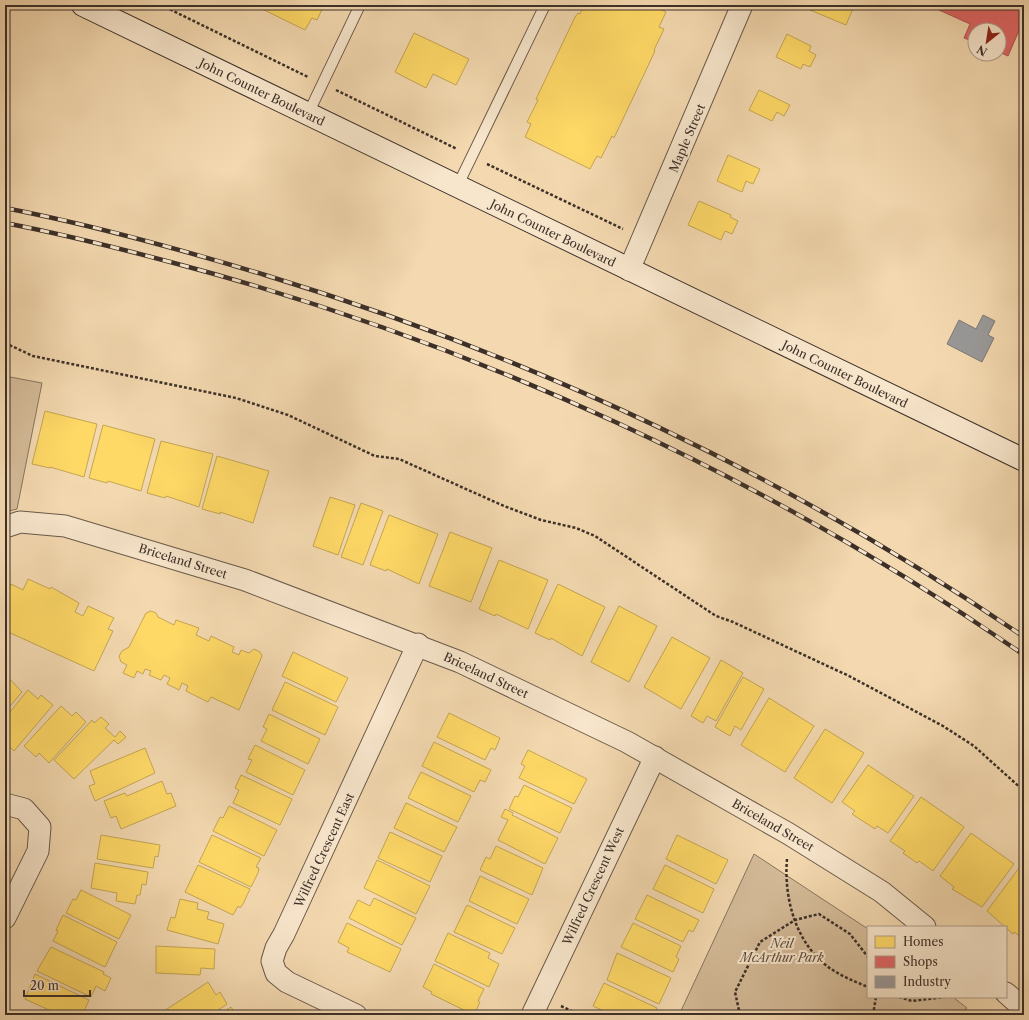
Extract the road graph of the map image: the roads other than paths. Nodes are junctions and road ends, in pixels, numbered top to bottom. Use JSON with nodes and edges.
{"nodes":[{"id":1,"x":84,"y":5,"type":"edge"},
{"id":2,"x":360,"y":5,"type":"edge"},
{"id":3,"x":545,"y":5,"type":"edge"},
{"id":4,"x":741,"y":5,"type":"edge"},
{"id":5,"x":308,"y":114,"type":"junction"},
{"id":6,"x":457,"y":187,"type":"junction"},
{"id":7,"x":629,"y":270,"type":"junction"},
{"id":8,"x":1024,"y":460,"type":"edge"},
{"id":9,"x":5,"y":527,"type":"edge"},
{"id":10,"x":418,"y":644,"type":"junction"},
{"id":11,"x":655,"y":757,"type":"junction"},
{"id":12,"x":5,"y":804,"type":"edge"},
{"id":13,"x":5,"y":918,"type":"edge"},
{"id":14,"x":924,"y":926,"type":"edge"},
{"id":15,"x":1007,"y":994,"type":"edge"},
{"id":16,"x":1024,"y":1009,"type":"edge"},
{"id":17,"x":356,"y":1015,"type":"edge"},
{"id":18,"x":532,"y":1015,"type":"edge"}],
"edges":[{"from":1,"to":5,"type":"main road","name":"John Counter Boulevard"},
{"from":2,"to":5,"type":"lane"},
{"from":3,"to":6,"type":"lane"},
{"from":4,"to":7,"type":"street","name":"Maple Street"},
{"from":5,"to":6,"type":"main road","name":"John Counter Boulevard"},
{"from":6,"to":7,"type":"main road","name":"John Counter Boulevard"},
{"from":7,"to":8,"type":"main road","name":"John Counter Boulevard"},
{"from":9,"to":10,"type":"street","name":"Briceland Street"},
{"from":10,"to":11,"type":"street","name":"Briceland Street"},
{"from":10,"to":17,"type":"street","name":"Wilfred Crescent East"},
{"from":11,"to":14,"type":"street","name":"Briceland Street"},
{"from":11,"to":18,"type":"street","name":"Wilfred Crescent West"},
{"from":12,"to":13,"type":"street"},
{"from":15,"to":16,"type":"street"}]}
